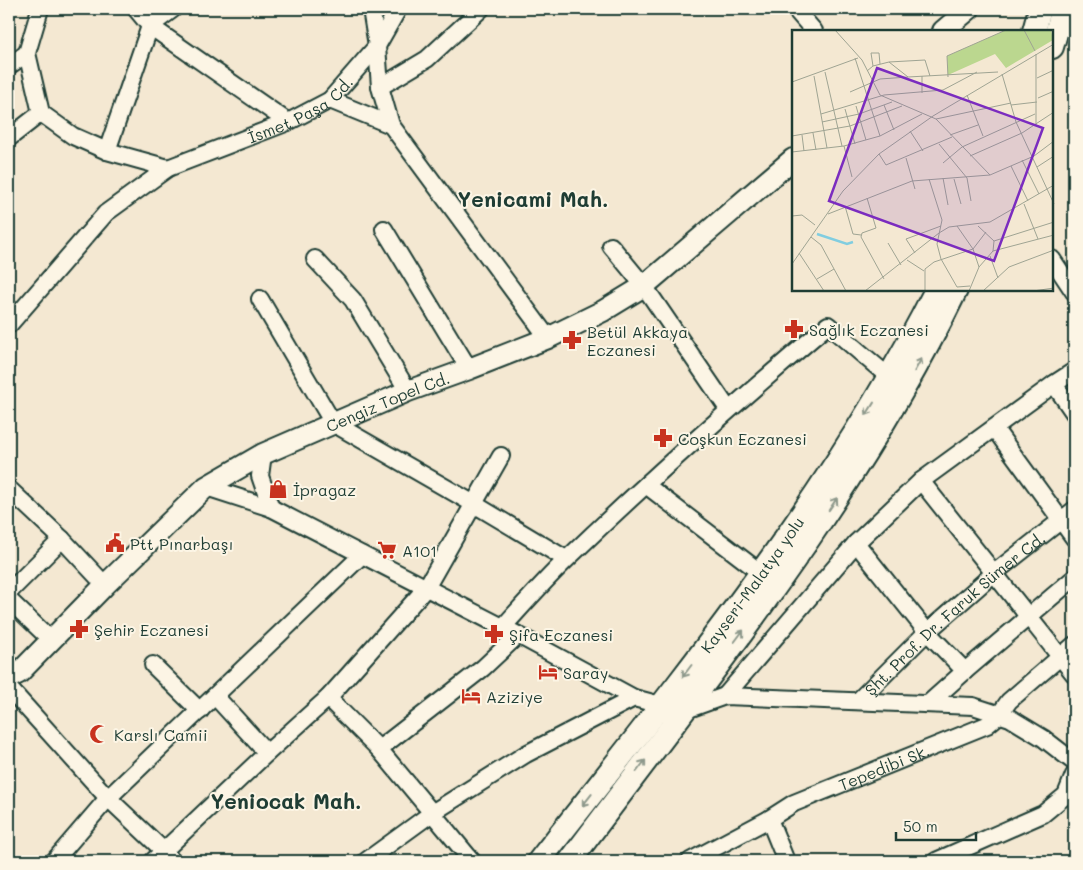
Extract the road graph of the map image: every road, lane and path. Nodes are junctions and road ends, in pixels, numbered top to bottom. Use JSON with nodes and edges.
{"nodes":[{"id":1,"x":136,"y":9,"type":"edge"},
{"id":2,"x":173,"y":9,"type":"edge"},
{"id":3,"x":371,"y":9,"type":"edge"},
{"id":4,"x":398,"y":9,"type":"edge"},
{"id":5,"x":481,"y":9,"type":"edge"},
{"id":6,"x":796,"y":9,"type":"edge"},
{"id":7,"x":969,"y":9,"type":"edge"},
{"id":8,"x":1040,"y":9,"type":"edge"},
{"id":9,"x":1063,"y":9,"type":"edge"},
{"id":10,"x":36,"y":11,"type":"edge"},
{"id":11,"x":150,"y":26,"type":"junction"},
{"id":12,"x":813,"y":30,"type":"edge"},
{"id":13,"x":944,"y":30,"type":"edge"},
{"id":14,"x":1034,"y":30,"type":"edge"},
{"id":15,"x":1053,"y":44,"type":"edge"},
{"id":16,"x":377,"y":46,"type":"junction"},
{"id":17,"x":27,"y":53,"type":"junction"},
{"id":18,"x":9,"y":66,"type":"edge"},
{"id":19,"x":380,"y":87,"type":"junction"},
{"id":20,"x":330,"y":100,"type":"junction"},
{"id":21,"x":41,"y":113,"type":"junction"},
{"id":22,"x":288,"y":122,"type":"junction"},
{"id":23,"x":390,"y":125,"type":"junction"},
{"id":24,"x":9,"y":138,"type":"edge"},
{"id":25,"x":107,"y":151,"type":"junction"},
{"id":26,"x":792,"y":160,"type":"edge"},
{"id":27,"x":168,"y":168,"type":"junction"},
{"id":28,"x":384,"y":229,"type":"dead end"},
{"id":29,"x":611,"y":246,"type":"dead end"},
{"id":30,"x":315,"y":259,"type":"dead end"},
{"id":31,"x":1053,"y":260,"type":"edge"},
{"id":32,"x":644,"y":286,"type":"junction"},
{"id":33,"x":935,"y":291,"type":"edge"},
{"id":34,"x":955,"y":291,"type":"edge"},
{"id":35,"x":1074,"y":292,"type":"edge"},
{"id":36,"x":260,"y":299,"type":"dead end"},
{"id":37,"x":9,"y":325,"type":"edge"},
{"id":38,"x":548,"y":338,"type":"junction"},
{"id":39,"x":469,"y":369,"type":"junction"},
{"id":40,"x":1074,"y":371,"type":"edge"},
{"id":41,"x":889,"y":377,"type":"junction"},
{"id":42,"x":1054,"y":384,"type":"junction"},
{"id":43,"x":408,"y":391,"type":"junction"},
{"id":44,"x":728,"y":409,"type":"junction"},
{"id":45,"x":1074,"y":412,"type":"edge"},
{"id":46,"x":333,"y":423,"type":"junction"},
{"id":47,"x":994,"y":428,"type":"junction"},
{"id":48,"x":263,"y":454,"type":"junction"},
{"id":49,"x":501,"y":456,"type":"dead end"},
{"id":50,"x":921,"y":481,"type":"junction"},
{"id":51,"x":646,"y":485,"type":"junction"},
{"id":52,"x":206,"y":487,"type":"junction"},
{"id":53,"x":9,"y":489,"type":"edge"},
{"id":54,"x":474,"y":504,"type":"junction"},
{"id":55,"x":271,"y":508,"type":"junction"},
{"id":56,"x":1068,"y":515,"type":"edge"},
{"id":57,"x":1074,"y":538,"type":"edge"},
{"id":58,"x":62,"y":539,"type":"junction"},
{"id":59,"x":856,"y":544,"type":"junction"},
{"id":60,"x":362,"y":555,"type":"junction"},
{"id":61,"x":566,"y":559,"type":"junction"},
{"id":62,"x":761,"y":573,"type":"junction"},
{"id":63,"x":993,"y":574,"type":"junction"},
{"id":64,"x":1074,"y":578,"type":"edge"},
{"id":65,"x":105,"y":585,"type":"junction"},
{"id":66,"x":426,"y":588,"type":"junction"},
{"id":67,"x":9,"y":592,"type":"edge"},
{"id":68,"x":9,"y":600,"type":"edge"},
{"id":69,"x":1030,"y":617,"type":"junction"},
{"id":70,"x":503,"y":627,"type":"junction"},
{"id":71,"x":927,"y":632,"type":"junction"},
{"id":72,"x":518,"y":635,"type":"junction"},
{"id":73,"x":52,"y":640,"type":"junction"},
{"id":74,"x":1074,"y":646,"type":"edge"},
{"id":75,"x":1061,"y":657,"type":"junction"},
{"id":76,"x":153,"y":665,"type":"dead end"},
{"id":77,"x":965,"y":670,"type":"junction"},
{"id":78,"x":1074,"y":674,"type":"edge"},
{"id":79,"x":9,"y":678,"type":"edge"},
{"id":80,"x":9,"y":688,"type":"edge"},
{"id":81,"x":215,"y":696,"type":"junction"},
{"id":82,"x":725,"y":696,"type":"junction"},
{"id":83,"x":328,"y":698,"type":"junction"},
{"id":84,"x":634,"y":698,"type":"junction"},
{"id":85,"x":859,"y":700,"type":"junction"},
{"id":86,"x":928,"y":704,"type":"junction"},
{"id":87,"x":661,"y":706,"type":"junction"},
{"id":88,"x":683,"y":710,"type":"junction"},
{"id":89,"x":200,"y":711,"type":"junction"},
{"id":90,"x":1000,"y":715,"type":"junction"},
{"id":91,"x":380,"y":749,"type":"junction"},
{"id":92,"x":267,"y":753,"type":"junction"},
{"id":93,"x":1074,"y":762,"type":"edge"},
{"id":94,"x":1074,"y":775,"type":"edge"},
{"id":95,"x":108,"y":798,"type":"junction"},
{"id":96,"x":432,"y":813,"type":"junction"},
{"id":97,"x":769,"y":819,"type":"junction"},
{"id":98,"x":163,"y":858,"type":"edge"},
{"id":99,"x":54,"y":861,"type":"edge"},
{"id":100,"x":366,"y":861,"type":"edge"},
{"id":101,"x":472,"y":861,"type":"edge"},
{"id":102,"x":539,"y":861,"type":"edge"},
{"id":103,"x":570,"y":861,"type":"edge"},
{"id":104,"x":690,"y":861,"type":"edge"},
{"id":105,"x":786,"y":861,"type":"edge"},
{"id":106,"x":936,"y":861,"type":"edge"}],
"edges":[{"from":1,"to":11,"type":"street"},
{"from":2,"to":11,"type":"street"},
{"from":3,"to":16,"type":"street"},
{"from":4,"to":16,"type":"street","name":"İsmet Paşa Cd."},
{"from":5,"to":19,"type":"street"},
{"from":6,"to":12,"type":"street"},
{"from":7,"to":13,"type":"main road"},
{"from":8,"to":14,"type":"highway"},
{"from":9,"to":15,"type":"highway"},
{"from":10,"to":17,"type":"street"},
{"from":11,"to":22,"type":"street"},
{"from":11,"to":25,"type":"street"},
{"from":16,"to":19,"type":"street"},
{"from":16,"to":20,"type":"street","name":"İsmet Paşa Cd."},
{"from":17,"to":18,"type":"street"},
{"from":17,"to":21,"type":"street"},
{"from":19,"to":23,"type":"street"},
{"from":20,"to":22,"type":"street","name":"İsmet Paşa Cd."},
{"from":20,"to":23,"type":"street"},
{"from":21,"to":24,"type":"street"},
{"from":21,"to":25,"type":"street"},
{"from":22,"to":27,"type":"street","name":"İsmet Paşa Cd."},
{"from":23,"to":38,"type":"street"},
{"from":25,"to":27,"type":"street"},
{"from":26,"to":32,"type":"main road","name":"Cengiz Topel Cd."},
{"from":27,"to":37,"type":"street","name":"İsmet Paşa Cd."},
{"from":28,"to":39,"type":"street"},
{"from":29,"to":32,"type":"street"},
{"from":30,"to":43,"type":"street"},
{"from":31,"to":35,"type":"street"},
{"from":32,"to":38,"type":"main road","name":"Cengiz Topel Cd."},
{"from":32,"to":44,"type":"street"},
{"from":33,"to":41,"type":"highway","name":"Kayseri-Malatya yolu"},
{"from":88,"to":34,"type":"highway","name":"Kayseri-Malatya yolu","one_way":true},
{"from":36,"to":46,"type":"street"},
{"from":38,"to":39,"type":"main road","name":"Cengiz Topel Cd."},
{"from":39,"to":43,"type":"main road","name":"Cengiz Topel Cd."},
{"from":40,"to":42,"type":"street"},
{"from":41,"to":44,"type":"street"},
{"from":41,"to":62,"type":"highway","name":"Kayseri-Malatya yolu","one_way":true},
{"from":42,"to":45,"type":"street"},
{"from":42,"to":47,"type":"street"},
{"from":43,"to":46,"type":"main road","name":"Cengiz Topel Cd."},
{"from":44,"to":51,"type":"street"},
{"from":46,"to":48,"type":"main road","name":"Cengiz Topel Cd."},
{"from":46,"to":54,"type":"street"},
{"from":47,"to":50,"type":"street"},
{"from":47,"to":56,"type":"street"},
{"from":48,"to":52,"type":"main road","name":"Cengiz Topel Cd."},
{"from":48,"to":55,"type":"street"},
{"from":49,"to":54,"type":"street"},
{"from":50,"to":59,"type":"street"},
{"from":50,"to":63,"type":"street"},
{"from":51,"to":61,"type":"street"},
{"from":51,"to":62,"type":"street"},
{"from":52,"to":55,"type":"street"},
{"from":52,"to":65,"type":"main road","name":"Cengiz Topel Cd."},
{"from":53,"to":58,"type":"street"},
{"from":54,"to":61,"type":"street"},
{"from":54,"to":66,"type":"street"},
{"from":55,"to":60,"type":"street"},
{"from":56,"to":57,"type":"street"},
{"from":56,"to":63,"type":"street","name":"Şht. Prof. Dr. Faruk Sümer Cd."},
{"from":58,"to":65,"type":"street"},
{"from":58,"to":67,"type":"street"},
{"from":59,"to":71,"type":"street"},
{"from":59,"to":82,"type":"street"},
{"from":60,"to":66,"type":"street"},
{"from":60,"to":81,"type":"street"},
{"from":61,"to":70,"type":"street"},
{"from":62,"to":87,"type":"highway","name":"Kayseri-Malatya yolu","one_way":true},
{"from":63,"to":69,"type":"street"},
{"from":63,"to":71,"type":"street","name":"Şht. Prof. Dr. Faruk Sümer Cd."},
{"from":64,"to":69,"type":"street"},
{"from":65,"to":73,"type":"main road","name":"Cengiz Topel Cd."},
{"from":66,"to":70,"type":"street"},
{"from":66,"to":83,"type":"street"},
{"from":68,"to":73,"type":"street"},
{"from":69,"to":75,"type":"street"},
{"from":69,"to":77,"type":"street"},
{"from":70,"to":72,"type":"street"},
{"from":71,"to":77,"type":"street"},
{"from":71,"to":85,"type":"street","name":"Şht. Prof. Dr. Faruk Sümer Cd."},
{"from":72,"to":84,"type":"street"},
{"from":72,"to":91,"type":"street"},
{"from":73,"to":79,"type":"main road","name":"Cengiz Topel Cd."},
{"from":74,"to":75,"type":"street","name":"Tepedibi Sk."},
{"from":75,"to":78,"type":"street"},
{"from":75,"to":90,"type":"street","name":"Tepedibi Sk."},
{"from":76,"to":89,"type":"street"},
{"from":77,"to":86,"type":"street"},
{"from":80,"to":95,"type":"street"},
{"from":81,"to":89,"type":"street"},
{"from":81,"to":92,"type":"street"},
{"from":82,"to":85,"type":"street"},
{"from":82,"to":88,"type":"street"},
{"from":83,"to":91,"type":"street"},
{"from":83,"to":92,"type":"street"},
{"from":84,"to":87,"type":"street"},
{"from":84,"to":96,"type":"street"},
{"from":85,"to":86,"type":"street"},
{"from":86,"to":90,"type":"street"},
{"from":87,"to":88,"type":"street"},
{"from":87,"to":102,"type":"highway","name":"Kayseri-Malatya yolu","one_way":true},
{"from":103,"to":88,"type":"highway","name":"Kayseri-Malatya yolu","one_way":true},
{"from":89,"to":95,"type":"street"},
{"from":90,"to":93,"type":"street"},
{"from":90,"to":97,"type":"street","name":"Tepedibi Sk."},
{"from":91,"to":96,"type":"street"},
{"from":92,"to":98,"type":"street"},
{"from":94,"to":106,"type":"street"},
{"from":95,"to":98,"type":"street"},
{"from":95,"to":99,"type":"street"},
{"from":96,"to":100,"type":"street"},
{"from":96,"to":101,"type":"street"},
{"from":97,"to":104,"type":"street","name":"Tepedibi Sk."},
{"from":97,"to":105,"type":"street"}]}
